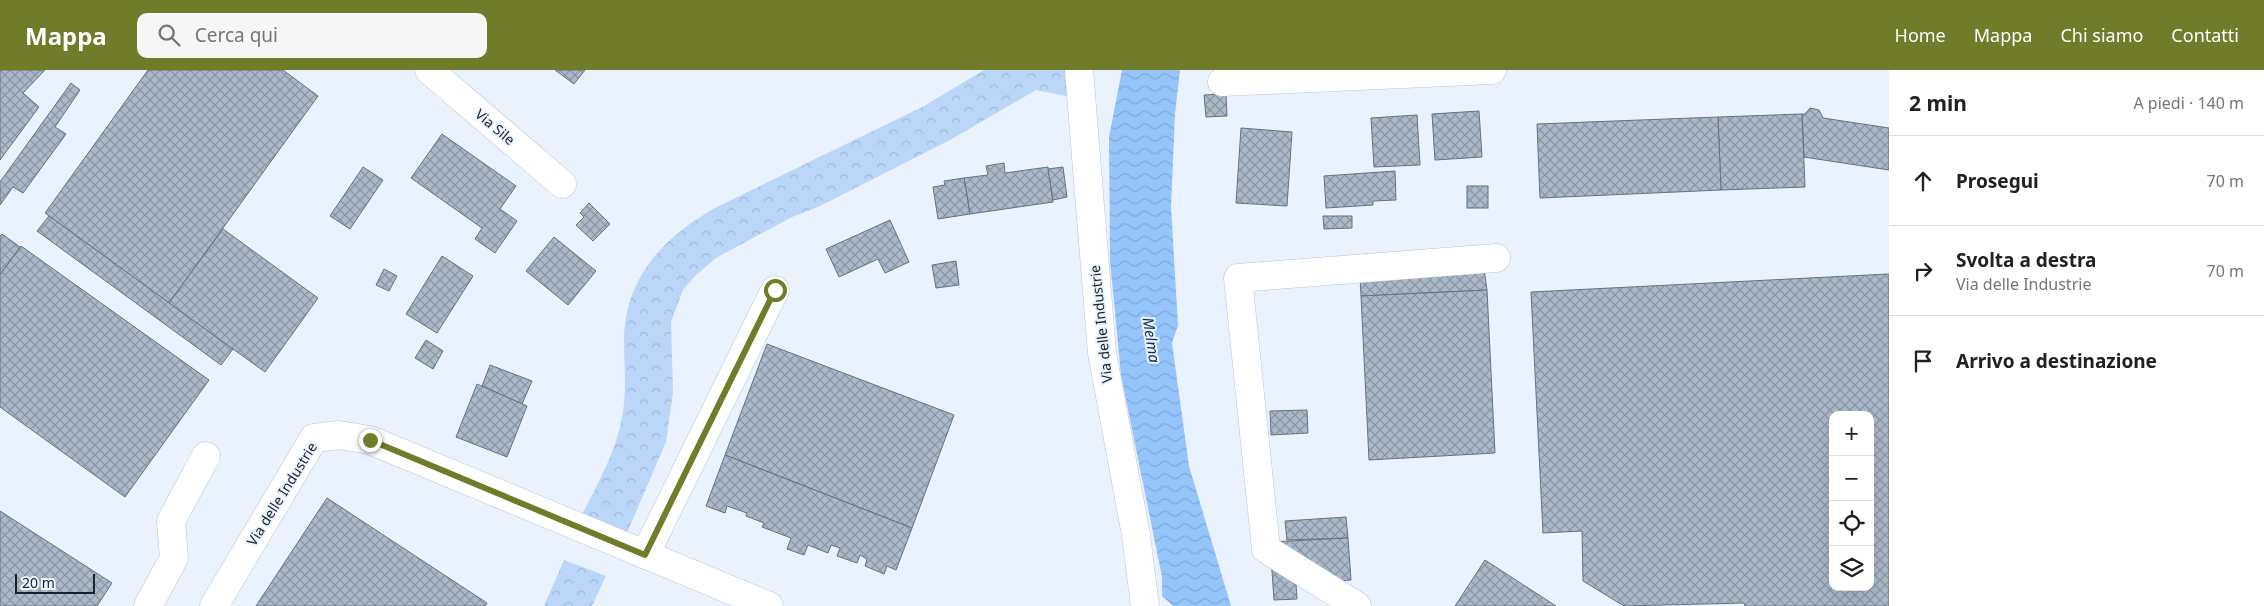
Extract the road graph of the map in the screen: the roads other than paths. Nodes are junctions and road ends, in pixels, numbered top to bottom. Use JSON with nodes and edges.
{"nodes":[{"id":1,"x":428,"y":70,"type":"edge"},
{"id":2,"x":1078,"y":70,"type":"edge"},
{"id":3,"x":1492,"y":70,"type":"edge"},
{"id":4,"x":1222,"y":82,"type":"dead end"},
{"id":5,"x":562,"y":184,"type":"dead end"},
{"id":6,"x":1496,"y":258,"type":"dead end"},
{"id":7,"x":775,"y":290,"type":"dead end"},
{"id":8,"x":206,"y":456,"type":"dead end"},
{"id":9,"x":645,"y":555,"type":"junction"},
{"id":10,"x":148,"y":606,"type":"edge"},
{"id":11,"x":214,"y":606,"type":"edge"},
{"id":12,"x":769,"y":606,"type":"edge"},
{"id":13,"x":1145,"y":606,"type":"edge"},
{"id":14,"x":1357,"y":606,"type":"edge"}],
"edges":[{"from":1,"to":5,"type":"street","name":"Via Sile"},
{"from":2,"to":13,"type":"street","name":"Via delle Industrie"},
{"from":3,"to":4,"type":"street"},
{"from":6,"to":14,"type":"street"},
{"from":7,"to":9,"type":"street"},
{"from":8,"to":10,"type":"street"},
{"from":9,"to":11,"type":"street","name":"Via delle Industrie"},
{"from":9,"to":12,"type":"street","name":"Via delle Industrie"}]}
